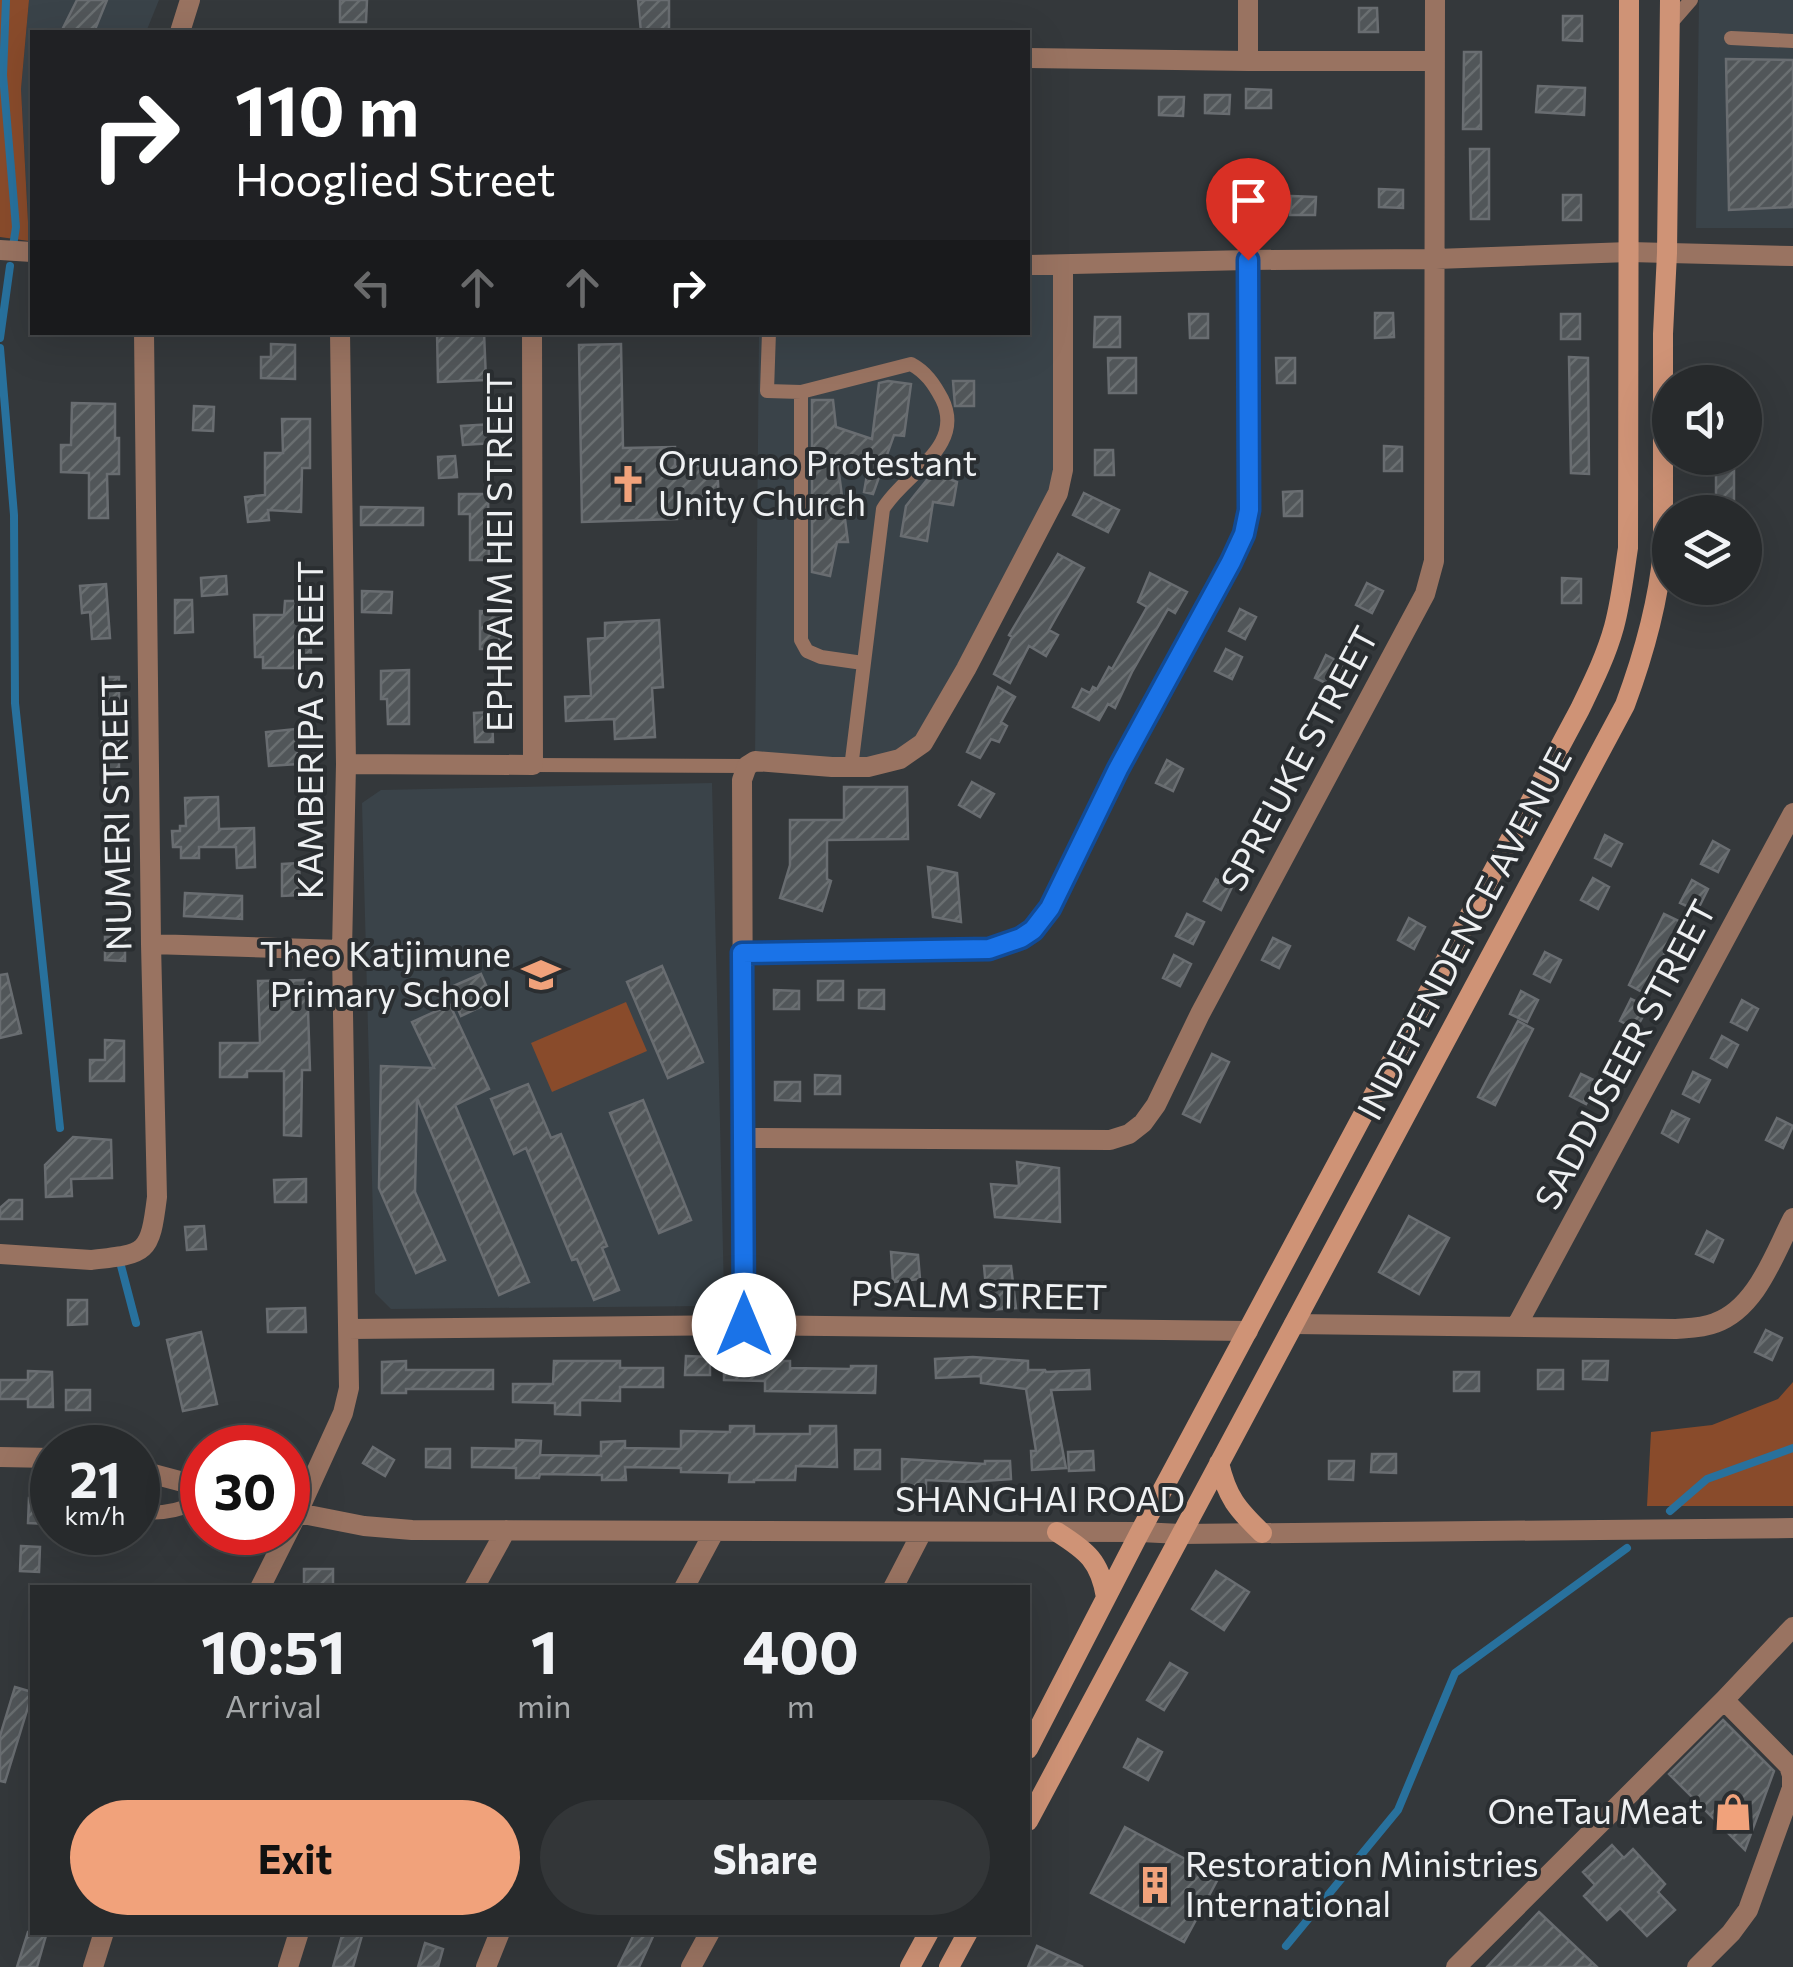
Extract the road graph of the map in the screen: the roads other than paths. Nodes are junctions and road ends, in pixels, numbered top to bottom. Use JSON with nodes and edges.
{"nodes":[{"id":1,"x":190,"y":0,"type":"edge"},
{"id":2,"x":1248,"y":0,"type":"edge"},
{"id":3,"x":1435,"y":0,"type":"edge"},
{"id":4,"x":1629,"y":0,"type":"edge"},
{"id":5,"x":1670,"y":0,"type":"edge"},
{"id":6,"x":1691,"y":0,"type":"edge"},
{"id":7,"x":1671,"y":23,"type":"junction"},
{"id":8,"x":181,"y":30,"type":"edge"},
{"id":9,"x":1732,"y":38,"type":"dead end"},
{"id":10,"x":1793,"y":41,"type":"edge"},
{"id":11,"x":1030,"y":58,"type":"edge"},
{"id":12,"x":1248,"y":61,"type":"junction"},
{"id":13,"x":1435,"y":61,"type":"junction"},
{"id":14,"x":0,"y":250,"type":"edge"},
{"id":15,"x":30,"y":252,"type":"edge"},
{"id":16,"x":1629,"y":252,"type":"junction"},
{"id":17,"x":1667,"y":253,"type":"junction"},
{"id":18,"x":1793,"y":256,"type":"edge"},
{"id":19,"x":1436,"y":259,"type":"junction"},
{"id":20,"x":1248,"y":260,"type":"junction"},
{"id":21,"x":1030,"y":265,"type":"edge"},
{"id":22,"x":1063,"y":265,"type":"junction"},
{"id":23,"x":144,"y":335,"type":"edge"},
{"id":24,"x":340,"y":335,"type":"edge"},
{"id":25,"x":532,"y":335,"type":"edge"},
{"id":26,"x":769,"y":335,"type":"edge"},
{"id":27,"x":802,"y":392,"type":"junction"},
{"id":28,"x":864,"y":663,"type":"junction"},
{"id":29,"x":346,"y":764,"type":"junction"},
{"id":30,"x":532,"y":765,"type":"junction"},
{"id":31,"x":746,"y":766,"type":"junction"},
{"id":32,"x":851,"y":768,"type":"junction"},
{"id":33,"x":1793,"y":812,"type":"edge"},
{"id":34,"x":151,"y":944,"type":"junction"},
{"id":35,"x":342,"y":950,"type":"junction"},
{"id":36,"x":742,"y":953,"type":"junction"},
{"id":37,"x":744,"y":1138,"type":"junction"},
{"id":38,"x":1793,"y":1218,"type":"edge"},
{"id":39,"x":0,"y":1254,"type":"edge"},
{"id":40,"x":1294,"y":1324,"type":"junction"},
{"id":41,"x":744,"y":1325,"type":"junction"},
{"id":42,"x":1516,"y":1328,"type":"junction"},
{"id":43,"x":350,"y":1329,"type":"junction"},
{"id":44,"x":1248,"y":1332,"type":"junction"},
{"id":45,"x":0,"y":1457,"type":"edge"},
{"id":46,"x":30,"y":1458,"type":"edge"},
{"id":47,"x":1220,"y":1464,"type":"junction"},
{"id":48,"x":310,"y":1476,"type":"edge"},
{"id":49,"x":310,"y":1515,"type":"edge"},
{"id":50,"x":1793,"y":1528,"type":"edge"},
{"id":51,"x":506,"y":1530,"type":"junction"},
{"id":52,"x":714,"y":1532,"type":"junction"},
{"id":53,"x":922,"y":1532,"type":"junction"},
{"id":54,"x":1058,"y":1532,"type":"junction"},
{"id":55,"x":1140,"y":1532,"type":"junction"},
{"id":56,"x":1262,"y":1533,"type":"junction"},
{"id":57,"x":1181,"y":1534,"type":"junction"},
{"id":58,"x":274,"y":1555,"type":"edge"},
{"id":59,"x":261,"y":1585,"type":"edge"},
{"id":60,"x":476,"y":1585,"type":"edge"},
{"id":61,"x":686,"y":1585,"type":"edge"},
{"id":62,"x":895,"y":1585,"type":"edge"},
{"id":63,"x":1106,"y":1597,"type":"junction"},
{"id":64,"x":1793,"y":1627,"type":"edge"},
{"id":65,"x":1724,"y":1700,"type":"junction"},
{"id":66,"x":1030,"y":1745,"type":"edge"},
{"id":67,"x":1030,"y":1817,"type":"edge"},
{"id":68,"x":103,"y":1935,"type":"edge"},
{"id":69,"x":298,"y":1935,"type":"edge"},
{"id":70,"x":499,"y":1935,"type":"edge"},
{"id":71,"x":708,"y":1935,"type":"edge"},
{"id":72,"x":926,"y":1935,"type":"edge"},
{"id":73,"x":966,"y":1935,"type":"edge"},
{"id":74,"x":93,"y":1967,"type":"edge"},
{"id":75,"x":288,"y":1967,"type":"edge"},
{"id":76,"x":486,"y":1967,"type":"edge"},
{"id":77,"x":691,"y":1967,"type":"edge"},
{"id":78,"x":910,"y":1967,"type":"edge"},
{"id":79,"x":949,"y":1967,"type":"edge"},
{"id":80,"x":1456,"y":1967,"type":"edge"},
{"id":81,"x":1697,"y":1967,"type":"edge"}],
"edges":[{"from":1,"to":8,"type":"street"},
{"from":2,"to":12,"type":"street"},
{"from":3,"to":13,"type":"street","name":"SPREUKE STREET"},
{"from":4,"to":16,"type":"main road","name":"INDEPENDENCE AVENUE"},
{"from":5,"to":7,"type":"main road","name":"INDEPENDENCE AVENUE"},
{"from":6,"to":7,"type":"lane"},
{"from":7,"to":17,"type":"main road","name":"INDEPENDENCE AVENUE"},
{"from":9,"to":10,"type":"lane"},
{"from":11,"to":12,"type":"street"},
{"from":12,"to":13,"type":"street"},
{"from":13,"to":19,"type":"street","name":"SPREUKE STREET"},
{"from":14,"to":15,"type":"street"},
{"from":16,"to":17,"type":"street"},
{"from":16,"to":19,"type":"street"},
{"from":16,"to":44,"type":"main road","name":"INDEPENDENCE AVENUE"},
{"from":17,"to":18,"type":"street"},
{"from":17,"to":40,"type":"main road","name":"INDEPENDENCE AVENUE"},
{"from":19,"to":20,"type":"street"},
{"from":19,"to":37,"type":"street","name":"SPREUKE STREET"},
{"from":20,"to":22,"type":"street"},
{"from":20,"to":36,"type":"street"},
{"from":21,"to":22,"type":"street"},
{"from":22,"to":32,"type":"street"},
{"from":23,"to":34,"type":"street","name":"NUMERI STREET"},
{"from":24,"to":29,"type":"street","name":"KAMBERIPA STREET"},
{"from":25,"to":30,"type":"street","name":"EPHRAIM HEI STREET"},
{"from":26,"to":27,"type":"lane"},
{"from":27,"to":28,"type":"lane"},
{"from":27,"to":28,"type":"lane"},
{"from":28,"to":32,"type":"lane"},
{"from":29,"to":30,"type":"street","name":"EPHRAIM HEI STREET"},
{"from":29,"to":35,"type":"street","name":"KAMBERIPA STREET"},
{"from":30,"to":31,"type":"lane"},
{"from":31,"to":32,"type":"street"},
{"from":31,"to":36,"type":"street"},
{"from":33,"to":42,"type":"street","name":"SADDUSEER STREET"},
{"from":34,"to":35,"type":"street"},
{"from":34,"to":39,"type":"street","name":"NUMERI STREET"},
{"from":35,"to":43,"type":"street","name":"KAMBERIPA STREET"},
{"from":36,"to":37,"type":"street"},
{"from":37,"to":41,"type":"street"},
{"from":38,"to":42,"type":"street"},
{"from":40,"to":42,"type":"street"},
{"from":40,"to":47,"type":"main road","name":"INDEPENDENCE AVENUE"},
{"from":41,"to":43,"type":"street","name":"PSALM STREET"},
{"from":41,"to":44,"type":"street","name":"PSALM STREET"},
{"from":43,"to":48,"type":"street","name":"KAMBERIPA STREET"},
{"from":44,"to":55,"type":"main road","name":"INDEPENDENCE AVENUE"},
{"from":45,"to":46,"type":"street"},
{"from":47,"to":56,"type":"main road"},
{"from":47,"to":57,"type":"main road","name":"INDEPENDENCE AVENUE"},
{"from":49,"to":51,"type":"street","name":"SHANGHAI ROAD"},
{"from":50,"to":56,"type":"street","name":"SHANGHAI ROAD"},
{"from":51,"to":52,"type":"street","name":"SHANGHAI ROAD"},
{"from":51,"to":60,"type":"street"},
{"from":52,"to":53,"type":"street","name":"SHANGHAI ROAD"},
{"from":52,"to":61,"type":"street"},
{"from":53,"to":54,"type":"street","name":"SHANGHAI ROAD"},
{"from":53,"to":62,"type":"street"},
{"from":54,"to":55,"type":"street","name":"SHANGHAI ROAD"},
{"from":54,"to":63,"type":"main road"},
{"from":55,"to":57,"type":"street","name":"SHANGHAI ROAD"},
{"from":55,"to":63,"type":"main road","name":"INDEPENDENCE AVENUE"},
{"from":56,"to":57,"type":"street","name":"SHANGHAI ROAD"},
{"from":57,"to":67,"type":"main road","name":"INDEPENDENCE AVENUE"},
{"from":58,"to":59,"type":"street","name":"KAMBERIPA STREET"},
{"from":63,"to":66,"type":"main road","name":"INDEPENDENCE AVENUE"},
{"from":64,"to":65,"type":"street"},
{"from":65,"to":80,"type":"street"},
{"from":65,"to":81,"type":"street"},
{"from":68,"to":74,"type":"street"},
{"from":69,"to":75,"type":"street"},
{"from":70,"to":76,"type":"street"},
{"from":71,"to":77,"type":"street"},
{"from":72,"to":78,"type":"main road"},
{"from":73,"to":79,"type":"main road"}]}
